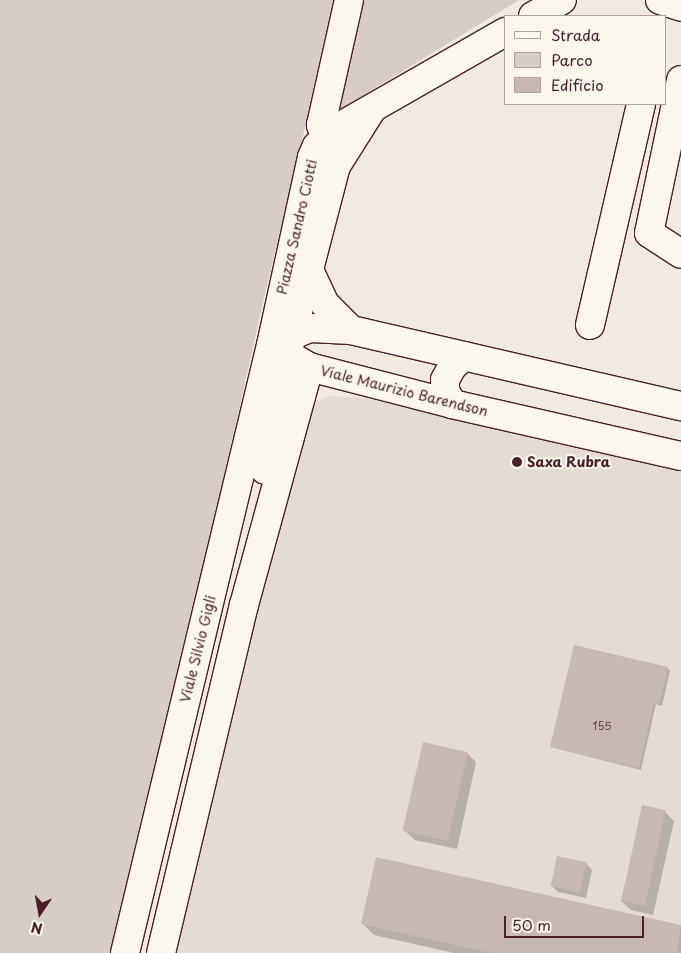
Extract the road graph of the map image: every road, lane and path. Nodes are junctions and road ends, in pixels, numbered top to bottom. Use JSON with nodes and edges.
{"nodes":[{"id":1,"x":348,"y":0,"type":"edge"},
{"id":2,"x":562,"y":0,"type":"edge"},
{"id":3,"x":535,"y":15,"type":"edge"},
{"id":4,"x":503,"y":33,"type":"edge"},
{"id":5,"x":681,"y":80,"type":"edge"},
{"id":6,"x":641,"y":105,"type":"edge"},
{"id":7,"x":372,"y":109,"type":"junction"},
{"id":8,"x":325,"y":138,"type":"junction"},
{"id":9,"x":681,"y":254,"type":"edge"},
{"id":10,"x":310,"y":272,"type":"junction"},
{"id":11,"x":590,"y":325,"type":"dead end"},
{"id":12,"x":351,"y":330,"type":"junction"},
{"id":13,"x":291,"y":345,"type":"junction"},
{"id":14,"x":464,"y":356,"type":"junction"},
{"id":15,"x":452,"y":404,"type":"junction"},
{"id":16,"x":681,"y":406,"type":"edge"},
{"id":17,"x":681,"y":456,"type":"edge"},
{"id":18,"x":125,"y":953,"type":"edge"},
{"id":19,"x":161,"y":953,"type":"edge"}],
"edges":[{"from":1,"to":8,"type":"street"},
{"from":2,"to":3,"type":"street"},
{"from":4,"to":7,"type":"street","name":"Piazza Sandro Ciotti"},
{"from":5,"to":9,"type":"street"},
{"from":6,"to":11,"type":"street"},
{"from":7,"to":8,"type":"street","name":"Piazza Sandro Ciotti"},
{"from":7,"to":10,"type":"street","name":"Piazza Sandro Ciotti"},
{"from":8,"to":13,"type":"street","name":"Piazza Sandro Ciotti"},
{"from":10,"to":12,"type":"street","name":"Piazza Sandro Ciotti"},
{"from":10,"to":13,"type":"street","name":"Piazza Sandro Ciotti"},
{"from":12,"to":13,"type":"street"},
{"from":12,"to":14,"type":"street"},
{"from":13,"to":15,"type":"street","name":"Viale Maurizio Barendson"},
{"from":13,"to":18,"type":"street","name":"Viale Silvio Gigli"},
{"from":13,"to":19,"type":"street","name":"Viale Maurizio Barendson"},
{"from":14,"to":15,"type":"street"},
{"from":14,"to":16,"type":"street"},
{"from":15,"to":17,"type":"street","name":"Viale Maurizio Barendson"}]}
